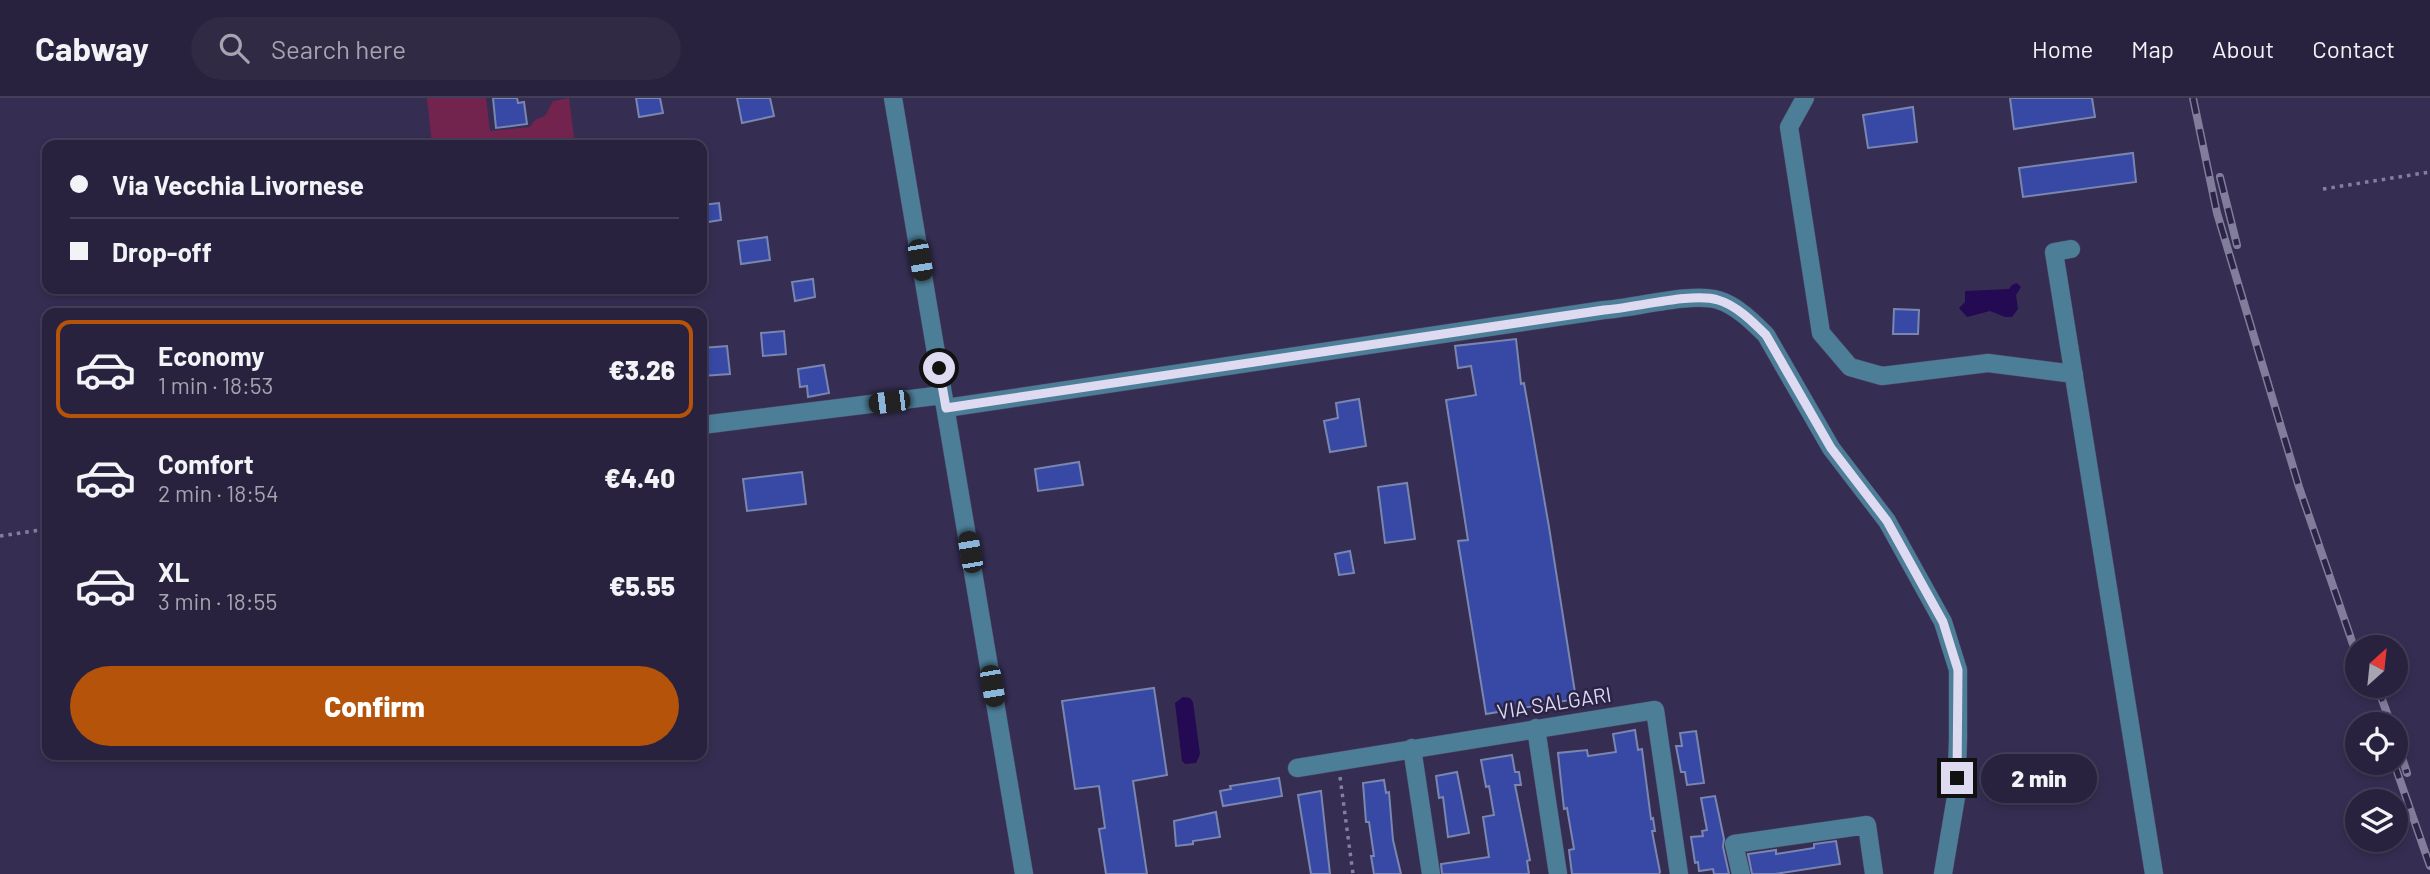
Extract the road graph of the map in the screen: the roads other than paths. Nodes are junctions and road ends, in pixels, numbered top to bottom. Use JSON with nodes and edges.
{"nodes":[{"id":1,"x":893,"y":98,"type":"edge"},
{"id":2,"x":1805,"y":98,"type":"edge"},
{"id":3,"x":2071,"y":249,"type":"dead end"},
{"id":4,"x":2074,"y":374,"type":"junction"},
{"id":5,"x":944,"y":402,"type":"junction"},
{"id":6,"x":707,"y":425,"type":"edge"},
{"id":7,"x":1536,"y":728,"type":"junction"},
{"id":8,"x":1412,"y":748,"type":"junction"},
{"id":9,"x":1297,"y":768,"type":"dead end"},
{"id":10,"x":1024,"y":874,"type":"edge"},
{"id":11,"x":1431,"y":874,"type":"edge"},
{"id":12,"x":1558,"y":874,"type":"edge"},
{"id":13,"x":1679,"y":874,"type":"edge"},
{"id":14,"x":1741,"y":874,"type":"edge"},
{"id":15,"x":1874,"y":874,"type":"edge"},
{"id":16,"x":1943,"y":874,"type":"edge"},
{"id":17,"x":2154,"y":874,"type":"edge"}],
"edges":[{"from":1,"to":5,"type":"street"},
{"from":2,"to":4,"type":"street"},
{"from":3,"to":4,"type":"street"},
{"from":4,"to":17,"type":"street"},
{"from":5,"to":6,"type":"street"},
{"from":5,"to":10,"type":"street"},
{"from":5,"to":16,"type":"street"},
{"from":7,"to":8,"type":"street","name":"VIA SALGARI"},
{"from":7,"to":12,"type":"street"},
{"from":7,"to":13,"type":"street","name":"VIA SALGARI"},
{"from":8,"to":9,"type":"street","name":"VIA SALGARI"},
{"from":8,"to":11,"type":"street"},
{"from":14,"to":15,"type":"street"}]}
